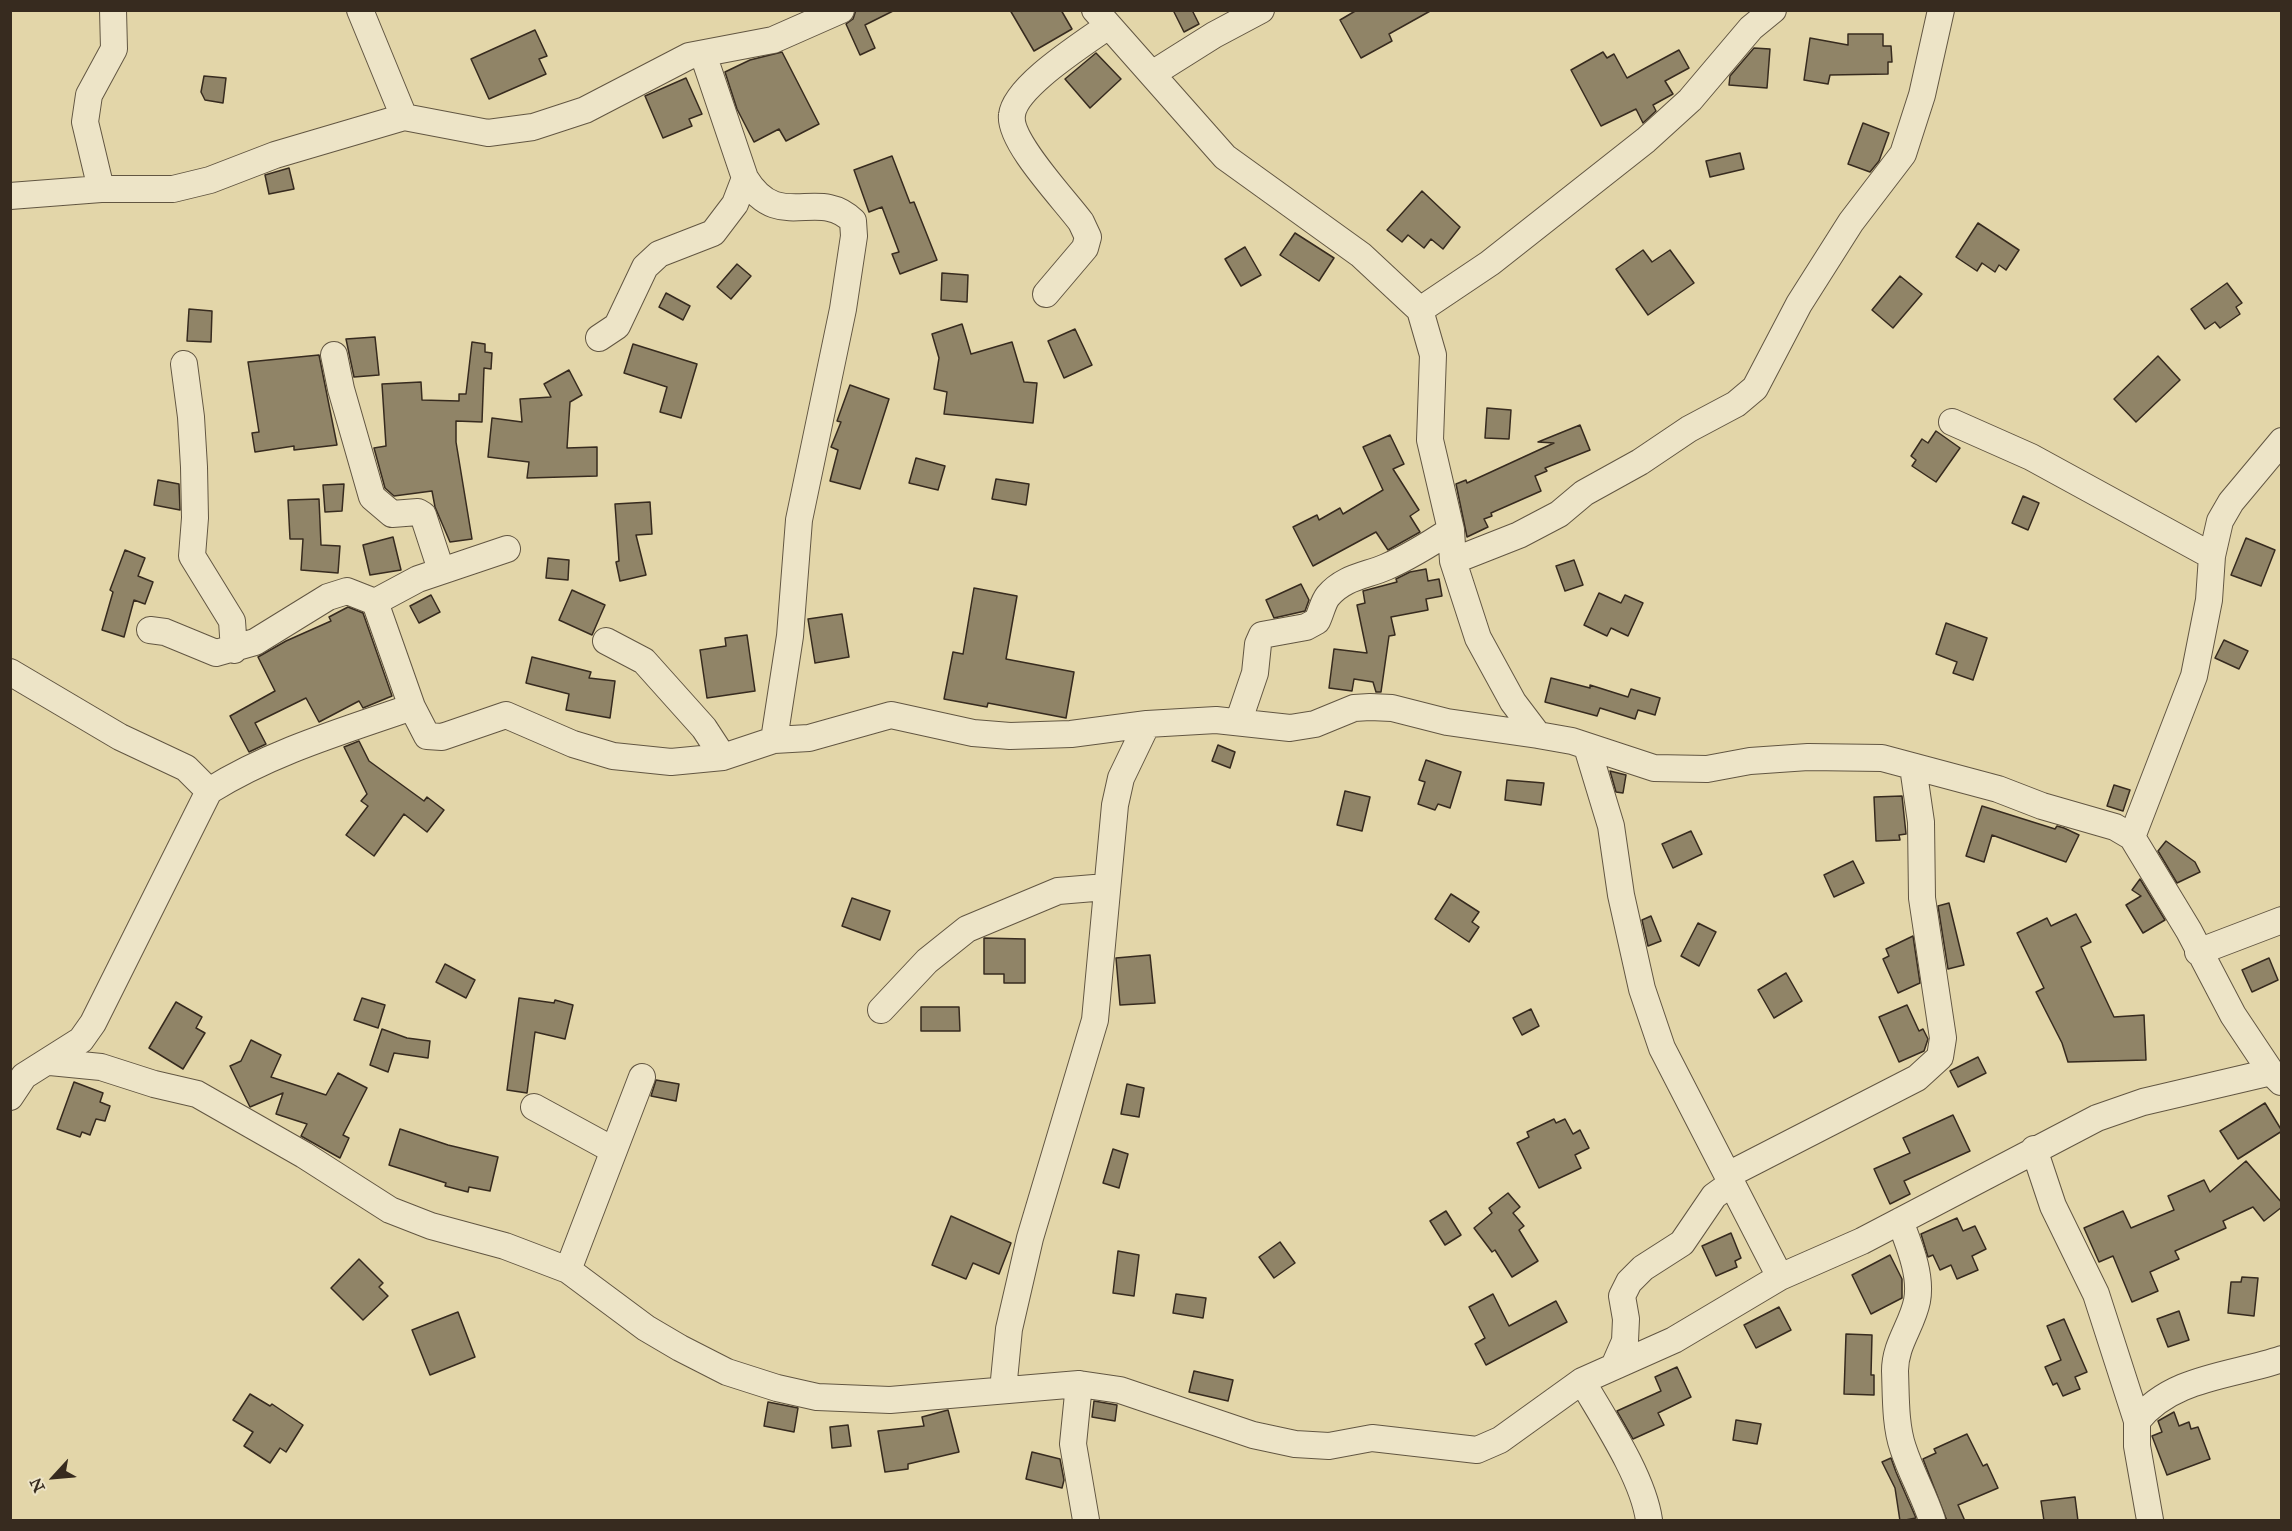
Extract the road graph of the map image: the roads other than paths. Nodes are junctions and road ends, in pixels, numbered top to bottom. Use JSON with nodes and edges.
{"nodes":[{"id":1,"x":113,"y":10,"type":"edge"},
{"id":2,"x":360,"y":10,"type":"edge"},
{"id":3,"x":841,"y":10,"type":"edge"},
{"id":4,"x":1261,"y":10,"type":"edge"},
{"id":5,"x":1773,"y":10,"type":"edge"},
{"id":6,"x":1941,"y":10,"type":"edge"},
{"id":7,"x":1102,"y":18,"type":"edge"},
{"id":8,"x":703,"y":54,"type":"junction"},
{"id":9,"x":1152,"y":74,"type":"junction"},
{"id":10,"x":404,"y":117,"type":"junction"},
{"id":11,"x":745,"y":178,"type":"junction"},
{"id":12,"x":101,"y":189,"type":"junction"},
{"id":13,"x":10,"y":196,"type":"edge"},
{"id":14,"x":1046,"y":294,"type":"dead end"},
{"id":15,"x":1420,"y":310,"type":"junction"},
{"id":16,"x":599,"y":338,"type":"dead end"},
{"id":17,"x":334,"y":355,"type":"dead end"},
{"id":18,"x":184,"y":364,"type":"dead end"},
{"id":19,"x":1952,"y":422,"type":"dead end"},
{"id":20,"x":2282,"y":441,"type":"edge"},
{"id":21,"x":1451,"y":530,"type":"junction"},
{"id":22,"x":507,"y":549,"type":"dead end"},
{"id":23,"x":2212,"y":556,"type":"junction"},
{"id":24,"x":1453,"y":561,"type":"junction"},
{"id":25,"x":441,"y":570,"type":"junction"},
{"id":26,"x":375,"y":603,"type":"junction"},
{"id":27,"x":150,"y":630,"type":"dead end"},
{"id":28,"x":606,"y":641,"type":"dead end"},
{"id":29,"x":234,"y":650,"type":"junction"},
{"id":30,"x":10,"y":672,"type":"edge"},
{"id":31,"x":412,"y":707,"type":"junction"},
{"id":32,"x":1239,"y":720,"type":"junction"},
{"id":33,"x":1147,"y":724,"type":"junction"},
{"id":34,"x":1538,"y":735,"type":"junction"},
{"id":35,"x":774,"y":740,"type":"junction"},
{"id":36,"x":1587,"y":747,"type":"junction"},
{"id":37,"x":723,"y":757,"type":"junction"},
{"id":38,"x":1913,"y":767,"type":"junction"},
{"id":39,"x":209,"y":791,"type":"junction"},
{"id":40,"x":2132,"y":837,"type":"junction"},
{"id":41,"x":1106,"y":887,"type":"junction"},
{"id":42,"x":2282,"y":920,"type":"edge"},
{"id":43,"x":2198,"y":952,"type":"junction"},
{"id":44,"x":881,"y":1010,"type":"dead end"},
{"id":45,"x":50,"y":1062,"type":"junction"},
{"id":46,"x":642,"y":1077,"type":"dead end"},
{"id":47,"x":2276,"y":1077,"type":"edge"},
{"id":48,"x":10,"y":1097,"type":"edge"},
{"id":49,"x":534,"y":1107,"type":"dead end"},
{"id":50,"x":2034,"y":1149,"type":"junction"},
{"id":51,"x":614,"y":1150,"type":"junction"},
{"id":52,"x":1730,"y":1179,"type":"junction"},
{"id":53,"x":1900,"y":1221,"type":"junction"},
{"id":54,"x":568,"y":1270,"type":"junction"},
{"id":55,"x":1780,"y":1277,"type":"junction"},
{"id":56,"x":2282,"y":1359,"type":"edge"},
{"id":57,"x":1615,"y":1364,"type":"junction"},
{"id":58,"x":1582,"y":1381,"type":"junction"},
{"id":59,"x":1079,"y":1384,"type":"junction"},
{"id":60,"x":1003,"y":1390,"type":"junction"},
{"id":61,"x":2137,"y":1421,"type":"junction"},
{"id":62,"x":1086,"y":1521,"type":"edge"},
{"id":63,"x":1648,"y":1521,"type":"edge"},
{"id":64,"x":1932,"y":1521,"type":"edge"},
{"id":65,"x":2150,"y":1521,"type":"edge"}],
"edges":[{"from":1,"to":12,"type":"street"},
{"from":2,"to":10,"type":"street"},
{"from":3,"to":8,"type":"street"},
{"from":4,"to":9,"type":"street"},
{"from":5,"to":15,"type":"street"},
{"from":6,"to":24,"type":"street"},
{"from":7,"to":9,"type":"street"},
{"from":7,"to":14,"type":"street"},
{"from":8,"to":10,"type":"street"},
{"from":8,"to":11,"type":"street"},
{"from":9,"to":15,"type":"street"},
{"from":10,"to":12,"type":"street"},
{"from":11,"to":16,"type":"street"},
{"from":11,"to":35,"type":"street"},
{"from":12,"to":13,"type":"street"},
{"from":15,"to":21,"type":"street"},
{"from":17,"to":25,"type":"street"},
{"from":18,"to":29,"type":"street"},
{"from":19,"to":23,"type":"street"},
{"from":20,"to":23,"type":"street"},
{"from":21,"to":24,"type":"street"},
{"from":21,"to":32,"type":"street"},
{"from":22,"to":25,"type":"street"},
{"from":23,"to":40,"type":"street"},
{"from":24,"to":34,"type":"street"},
{"from":25,"to":26,"type":"street"},
{"from":26,"to":29,"type":"street"},
{"from":26,"to":31,"type":"street"},
{"from":27,"to":29,"type":"street"},
{"from":28,"to":37,"type":"street"},
{"from":30,"to":39,"type":"street"},
{"from":31,"to":37,"type":"street"},
{"from":31,"to":39,"type":"street"},
{"from":32,"to":33,"type":"street"},
{"from":32,"to":34,"type":"street"},
{"from":33,"to":35,"type":"street"},
{"from":33,"to":41,"type":"street"},
{"from":34,"to":36,"type":"street"},
{"from":35,"to":37,"type":"street"},
{"from":36,"to":38,"type":"street"},
{"from":36,"to":52,"type":"street"},
{"from":38,"to":40,"type":"street"},
{"from":38,"to":52,"type":"street"},
{"from":39,"to":45,"type":"street"},
{"from":40,"to":43,"type":"street"},
{"from":41,"to":44,"type":"street"},
{"from":41,"to":60,"type":"street"},
{"from":42,"to":43,"type":"street"},
{"from":43,"to":47,"type":"street"},
{"from":45,"to":48,"type":"street"},
{"from":45,"to":54,"type":"street"},
{"from":46,"to":51,"type":"street"},
{"from":47,"to":50,"type":"street"},
{"from":49,"to":51,"type":"street"},
{"from":50,"to":53,"type":"street"},
{"from":50,"to":61,"type":"street"},
{"from":51,"to":54,"type":"street"},
{"from":52,"to":55,"type":"street"},
{"from":52,"to":57,"type":"street"},
{"from":53,"to":55,"type":"street"},
{"from":53,"to":64,"type":"street"},
{"from":54,"to":60,"type":"street"},
{"from":55,"to":57,"type":"street"},
{"from":56,"to":61,"type":"street"},
{"from":57,"to":58,"type":"street"},
{"from":58,"to":59,"type":"street"},
{"from":58,"to":63,"type":"street"},
{"from":59,"to":60,"type":"street"},
{"from":59,"to":62,"type":"street"},
{"from":61,"to":65,"type":"street"}]}
